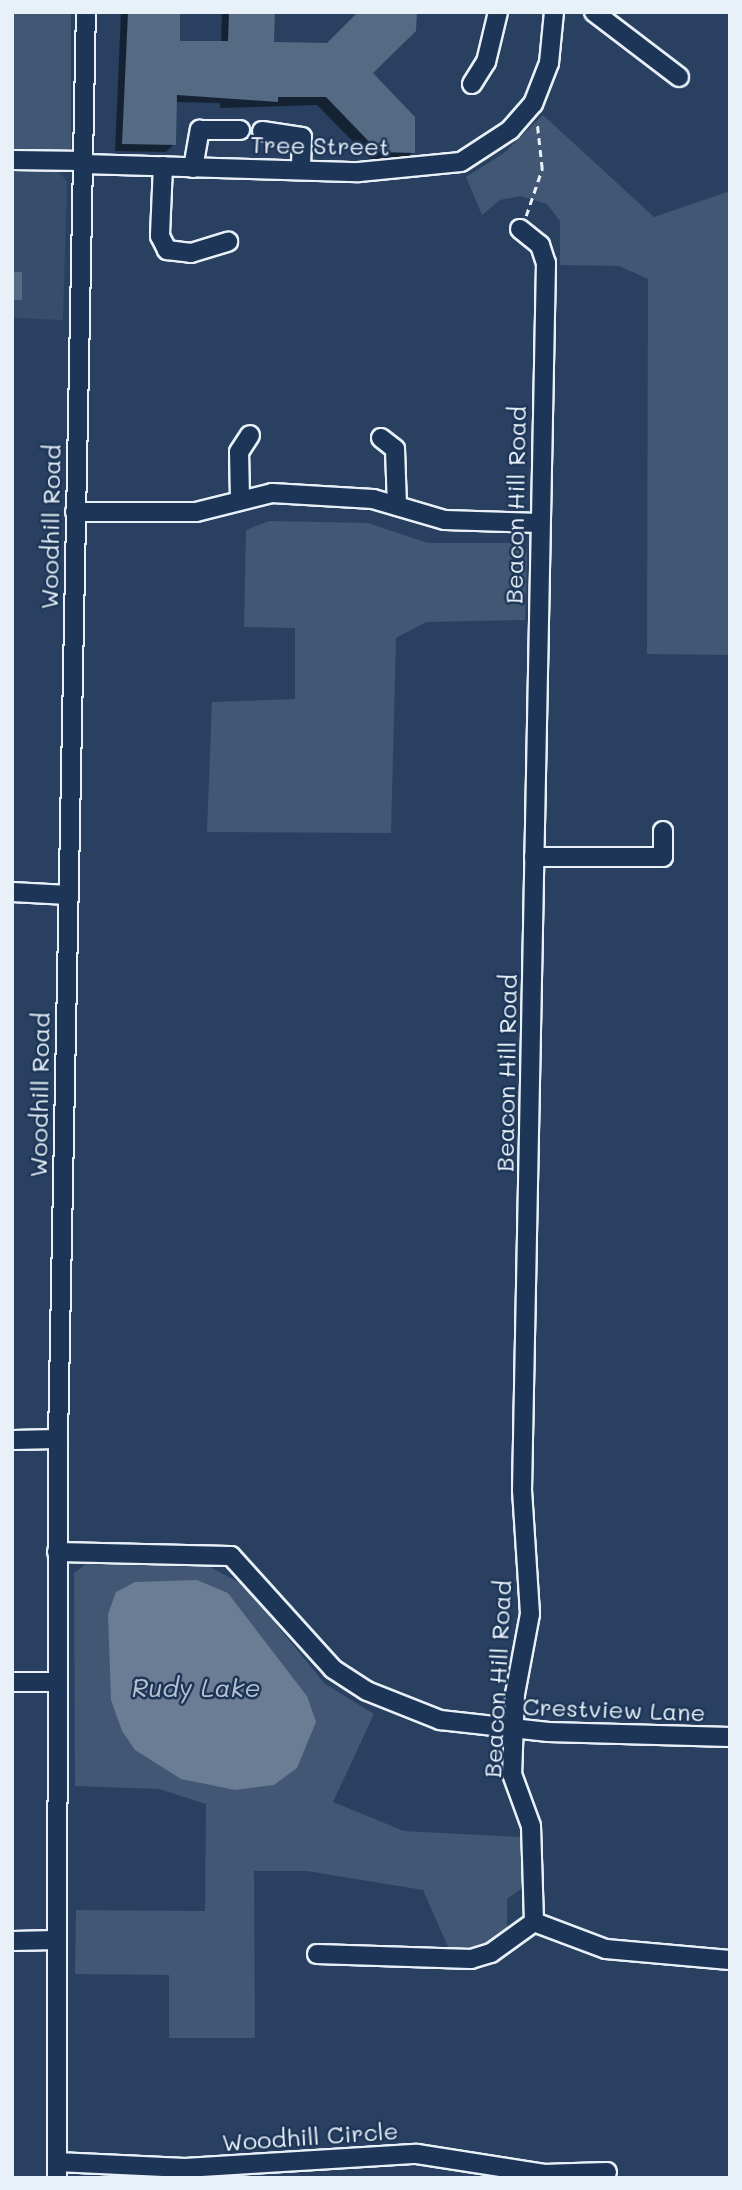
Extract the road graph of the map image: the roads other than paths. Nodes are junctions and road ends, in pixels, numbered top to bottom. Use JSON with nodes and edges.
{"nodes":[{"id":1,"x":86,"y":12,"type":"edge"},
{"id":2,"x":498,"y":12,"type":"edge"},
{"id":3,"x":554,"y":12,"type":"edge"},
{"id":4,"x":594,"y":12,"type":"edge"},
{"id":5,"x":679,"y":77,"type":"dead end"},
{"id":6,"x":472,"y":84,"type":"dead end"},
{"id":7,"x":240,"y":130,"type":"dead end"},
{"id":8,"x":262,"y":131,"type":"dead end"},
{"id":9,"x":12,"y":160,"type":"edge"},
{"id":10,"x":84,"y":162,"type":"junction"},
{"id":11,"x":163,"y":166,"type":"junction"},
{"id":12,"x":193,"y":168,"type":"junction"},
{"id":13,"x":301,"y":170,"type":"junction"},
{"id":14,"x":520,"y":229,"type":"road end"},
{"id":15,"x":228,"y":242,"type":"dead end"},
{"id":16,"x":250,"y":435,"type":"dead end"},
{"id":17,"x":381,"y":438,"type":"dead end"},
{"id":18,"x":240,"y":498,"type":"junction"},
{"id":19,"x":397,"y":506,"type":"junction"},
{"id":20,"x":75,"y":512,"type":"junction"},
{"id":21,"x":539,"y":523,"type":"junction"},
{"id":22,"x":663,"y":831,"type":"dead end"},
{"id":23,"x":534,"y":856,"type":"junction"},
{"id":24,"x":12,"y":892,"type":"edge"},
{"id":25,"x":68,"y":895,"type":"junction"},
{"id":26,"x":58,"y":1439,"type":"junction"},
{"id":27,"x":12,"y":1440,"type":"edge"},
{"id":28,"x":57,"y":1552,"type":"junction"},
{"id":29,"x":12,"y":1682,"type":"edge"},
{"id":30,"x":56,"y":1682,"type":"junction"},
{"id":31,"x":513,"y":1730,"type":"junction"},
{"id":32,"x":730,"y":1737,"type":"edge"},
{"id":33,"x":534,"y":1922,"type":"junction"},
{"id":34,"x":56,"y":1940,"type":"junction"},
{"id":35,"x":12,"y":1941,"type":"edge"},
{"id":36,"x":317,"y":1954,"type":"dead end"},
{"id":37,"x":730,"y":1960,"type":"edge"},
{"id":38,"x":57,"y":2170,"type":"edge"},
{"id":39,"x":607,"y":2172,"type":"dead end"}],
"edges":[{"from":1,"to":10,"type":"street","name":"Woodhill Road"},
{"from":2,"to":6,"type":"street"},
{"from":3,"to":13,"type":"street","name":"Tree Street"},
{"from":4,"to":5,"type":"street"},
{"from":7,"to":12,"type":"street"},
{"from":8,"to":13,"type":"street"},
{"from":9,"to":10,"type":"street","name":"Tree Street"},
{"from":10,"to":11,"type":"street","name":"Tree Street"},
{"from":10,"to":20,"type":"street","name":"Woodhill Road"},
{"from":11,"to":12,"type":"street","name":"Tree Street"},
{"from":11,"to":15,"type":"street"},
{"from":12,"to":13,"type":"street","name":"Tree Street"},
{"from":14,"to":21,"type":"street","name":"Beacon Hill Road"},
{"from":16,"to":18,"type":"street"},
{"from":17,"to":19,"type":"street"},
{"from":18,"to":19,"type":"street"},
{"from":18,"to":20,"type":"street"},
{"from":19,"to":21,"type":"street"},
{"from":20,"to":25,"type":"street","name":"Woodhill Road"},
{"from":21,"to":23,"type":"street","name":"Beacon Hill Road"},
{"from":22,"to":23,"type":"street"},
{"from":23,"to":31,"type":"street","name":"Beacon Hill Road"},
{"from":24,"to":25,"type":"street"},
{"from":25,"to":26,"type":"street","name":"Woodhill Road"},
{"from":26,"to":27,"type":"street"},
{"from":26,"to":28,"type":"street","name":"Woodhill Road"},
{"from":28,"to":30,"type":"street","name":"Woodhill Road"},
{"from":28,"to":31,"type":"street","name":"Crestview Lane"},
{"from":29,"to":30,"type":"street"},
{"from":30,"to":34,"type":"street","name":"Woodhill Road"},
{"from":31,"to":32,"type":"street","name":"Crestview Lane"},
{"from":31,"to":33,"type":"street","name":"Beacon Hill Road"},
{"from":33,"to":36,"type":"street"},
{"from":33,"to":37,"type":"street"},
{"from":34,"to":35,"type":"street"},
{"from":34,"to":38,"type":"street","name":"Woodhill Road"},
{"from":38,"to":39,"type":"street","name":"Woodhill Circle"}]}
